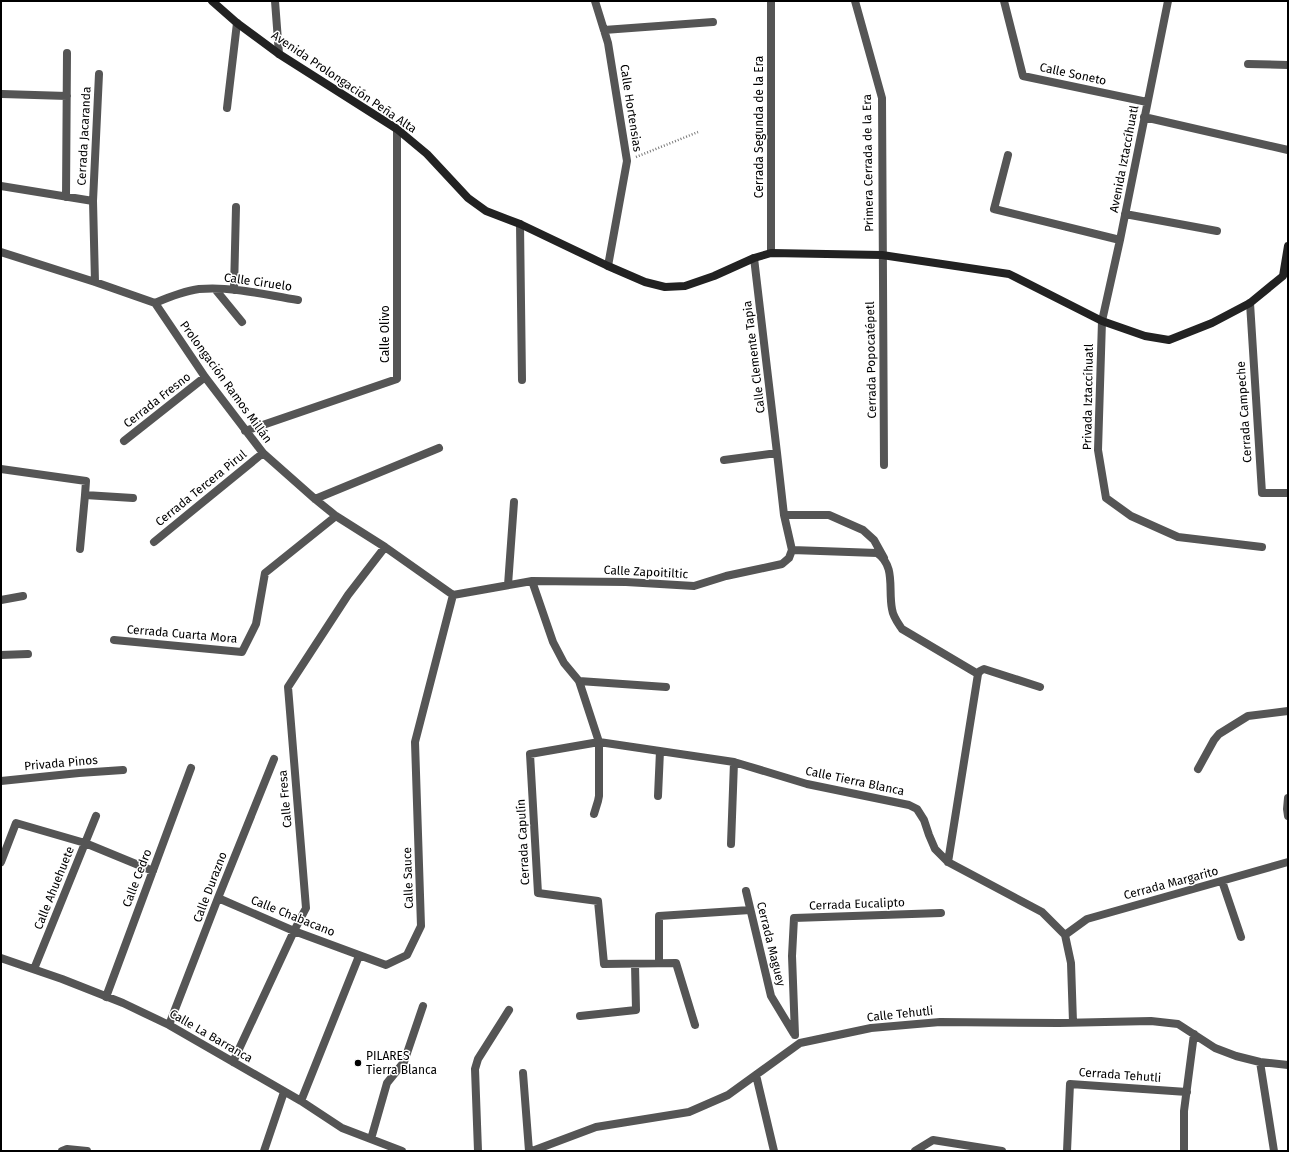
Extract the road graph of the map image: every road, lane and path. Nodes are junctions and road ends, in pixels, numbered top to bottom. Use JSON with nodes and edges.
{"nodes":[{"id":1,"x":212,"y":1,"type":"edge"},
{"id":2,"x":275,"y":1,"type":"edge"},
{"id":3,"x":595,"y":1,"type":"edge"},
{"id":4,"x":770,"y":1,"type":"edge"},
{"id":5,"x":855,"y":1,"type":"edge"},
{"id":6,"x":1004,"y":1,"type":"edge"},
{"id":7,"x":1168,"y":1,"type":"edge"},
{"id":8,"x":713,"y":22,"type":"dead end"},
{"id":9,"x":237,"y":23,"type":"junction"},
{"id":10,"x":604,"y":30,"type":"junction"},
{"id":11,"x":67,"y":53,"type":"dead end"},
{"id":12,"x":279,"y":54,"type":"junction"},
{"id":13,"x":1248,"y":64,"type":"dead end"},
{"id":14,"x":1288,"y":65,"type":"edge"},
{"id":15,"x":99,"y":74,"type":"dead end"},
{"id":16,"x":2,"y":94,"type":"edge"},
{"id":17,"x":67,"y":96,"type":"junction"},
{"id":18,"x":1147,"y":102,"type":"junction"},
{"id":19,"x":227,"y":108,"type":"dead end"},
{"id":20,"x":1144,"y":117,"type":"junction"},
{"id":21,"x":397,"y":129,"type":"junction"},
{"id":22,"x":698,"y":132,"type":"dead end"},
{"id":23,"x":1288,"y":150,"type":"edge"},
{"id":24,"x":1008,"y":155,"type":"dead end"},
{"id":25,"x":627,"y":161,"type":"junction"},
{"id":26,"x":1,"y":186,"type":"edge"},
{"id":27,"x":66,"y":197,"type":"junction"},
{"id":28,"x":93,"y":201,"type":"junction"},
{"id":29,"x":236,"y":207,"type":"dead end"},
{"id":30,"x":1125,"y":214,"type":"junction"},
{"id":31,"x":520,"y":224,"type":"junction"},
{"id":32,"x":1217,"y":231,"type":"dead end"},
{"id":33,"x":1120,"y":240,"type":"junction"},
{"id":34,"x":1288,"y":246,"type":"edge"},
{"id":35,"x":1,"y":252,"type":"edge"},
{"id":36,"x":770,"y":253,"type":"junction"},
{"id":37,"x":882,"y":255,"type":"junction"},
{"id":38,"x":754,"y":258,"type":"junction"},
{"id":39,"x":608,"y":266,"type":"junction"},
{"id":40,"x":1286,"y":276,"type":"edge"},
{"id":41,"x":95,"y":282,"type":"junction"},
{"id":42,"x":215,"y":289,"type":"junction"},
{"id":43,"x":234,"y":290,"type":"junction"},
{"id":44,"x":298,"y":300,"type":"dead end"},
{"id":45,"x":155,"y":303,"type":"junction"},
{"id":46,"x":1250,"y":303,"type":"junction"},
{"id":47,"x":1102,"y":321,"type":"junction"},
{"id":48,"x":242,"y":322,"type":"dead end"},
{"id":49,"x":205,"y":377,"type":"junction"},
{"id":50,"x":522,"y":380,"type":"dead end"},
{"id":51,"x":245,"y":431,"type":"junction"},
{"id":52,"x":124,"y":441,"type":"dead end"},
{"id":53,"x":439,"y":448,"type":"dead end"},
{"id":54,"x":263,"y":453,"type":"junction"},
{"id":55,"x":778,"y":453,"type":"junction"},
{"id":56,"x":724,"y":460,"type":"dead end"},
{"id":57,"x":884,"y":465,"type":"dead end"},
{"id":58,"x":1,"y":469,"type":"edge"},
{"id":59,"x":1288,"y":493,"type":"edge"},
{"id":60,"x":85,"y":495,"type":"junction"},
{"id":61,"x":133,"y":498,"type":"dead end"},
{"id":62,"x":315,"y":499,"type":"junction"},
{"id":63,"x":514,"y":502,"type":"dead end"},
{"id":64,"x":784,"y":515,"type":"junction"},
{"id":65,"x":336,"y":516,"type":"junction"},
{"id":66,"x":154,"y":542,"type":"dead end"},
{"id":67,"x":385,"y":547,"type":"junction"},
{"id":68,"x":1262,"y":547,"type":"dead end"},
{"id":69,"x":80,"y":549,"type":"dead end"},
{"id":70,"x":792,"y":550,"type":"junction"},
{"id":71,"x":884,"y":558,"type":"junction"},
{"id":72,"x":532,"y":581,"type":"junction"},
{"id":73,"x":508,"y":585,"type":"junction"},
{"id":74,"x":453,"y":595,"type":"junction"},
{"id":75,"x":23,"y":596,"type":"dead end"},
{"id":76,"x":1,"y":600,"type":"edge"},
{"id":77,"x":114,"y":640,"type":"dead end"},
{"id":78,"x":28,"y":654,"type":"dead end"},
{"id":79,"x":1,"y":655,"type":"edge"},
{"id":80,"x":978,"y":674,"type":"junction"},
{"id":81,"x":579,"y":681,"type":"junction"},
{"id":82,"x":666,"y":687,"type":"dead end"},
{"id":83,"x":1040,"y":687,"type":"dead end"},
{"id":84,"x":1288,"y":712,"type":"edge"},
{"id":85,"x":599,"y":742,"type":"junction"},
{"id":86,"x":660,"y":751,"type":"junction"},
{"id":87,"x":530,"y":754,"type":"joint"},
{"id":88,"x":274,"y":759,"type":"dead end"},
{"id":89,"x":734,"y":762,"type":"junction"},
{"id":90,"x":191,"y":768,"type":"dead end"},
{"id":91,"x":1198,"y":769,"type":"dead end"},
{"id":92,"x":124,"y":770,"type":"dead end"},
{"id":93,"x":1,"y":781,"type":"edge"},
{"id":94,"x":658,"y":796,"type":"dead end"},
{"id":95,"x":1288,"y":798,"type":"edge"},
{"id":96,"x":1287,"y":813,"type":"edge"},
{"id":97,"x":594,"y":814,"type":"dead end"},
{"id":98,"x":96,"y":816,"type":"dead end"},
{"id":99,"x":85,"y":843,"type":"junction"},
{"id":100,"x":731,"y":844,"type":"dead end"},
{"id":101,"x":1,"y":862,"type":"edge"},
{"id":102,"x":948,"y":862,"type":"junction"},
{"id":103,"x":1288,"y":862,"type":"edge"},
{"id":104,"x":153,"y":871,"type":"junction"},
{"id":105,"x":1222,"y":881,"type":"junction"},
{"id":106,"x":746,"y":891,"type":"dead end"},
{"id":107,"x":218,"y":898,"type":"junction"},
{"id":108,"x":750,"y":910,"type":"junction"},
{"id":109,"x":941,"y":913,"type":"dead end"},
{"id":110,"x":294,"y":931,"type":"junction"},
{"id":111,"x":1065,"y":935,"type":"junction"},
{"id":112,"x":1241,"y":937,"type":"dead end"},
{"id":113,"x":359,"y":956,"type":"junction"},
{"id":114,"x":1,"y":958,"type":"edge"},
{"id":115,"x":635,"y":964,"type":"junction"},
{"id":116,"x":659,"y":964,"type":"junction"},
{"id":117,"x":34,"y":969,"type":"junction"},
{"id":118,"x":106,"y":996,"type":"junction"},
{"id":119,"x":423,"y":1006,"type":"dead end"},
{"id":120,"x":510,"y":1010,"type":"dead end"},
{"id":121,"x":580,"y":1016,"type":"dead end"},
{"id":122,"x":1073,"y":1022,"type":"junction"},
{"id":123,"x":169,"y":1025,"type":"junction"},
{"id":124,"x":695,"y":1025,"type":"dead end"},
{"id":125,"x":1194,"y":1034,"type":"junction"},
{"id":126,"x":795,"y":1035,"type":"junction"},
{"id":127,"x":800,"y":1043,"type":"junction"},
{"id":128,"x":234,"y":1062,"type":"junction"},
{"id":129,"x":1260,"y":1062,"type":"junction"},
{"id":130,"x":1288,"y":1065,"type":"edge"},
{"id":131,"x":523,"y":1073,"type":"dead end"},
{"id":132,"x":756,"y":1075,"type":"junction"},
{"id":133,"x":284,"y":1092,"type":"junction"},
{"id":134,"x":1186,"y":1092,"type":"junction"},
{"id":135,"x":301,"y":1101,"type":"junction"},
{"id":136,"x":372,"y":1139,"type":"junction"},
{"id":137,"x":62,"y":1151,"type":"edge"},
{"id":138,"x":87,"y":1151,"type":"edge"},
{"id":139,"x":264,"y":1151,"type":"edge"},
{"id":140,"x":402,"y":1151,"type":"edge"},
{"id":141,"x":478,"y":1151,"type":"edge"},
{"id":142,"x":530,"y":1151,"type":"edge"},
{"id":143,"x":774,"y":1151,"type":"edge"},
{"id":144,"x":915,"y":1151,"type":"edge"},
{"id":145,"x":1002,"y":1151,"type":"edge"},
{"id":146,"x":1067,"y":1151,"type":"edge"},
{"id":147,"x":1184,"y":1151,"type":"edge"},
{"id":148,"x":1274,"y":1151,"type":"edge"}],
"edges":[{"from":1,"to":9,"type":"street","name":"Avenida Prolongación Peña Alta"},
{"from":2,"to":12,"type":"street"},
{"from":3,"to":10,"type":"street","name":"Calle Hortensias"},
{"from":4,"to":36,"type":"street","name":"Cerrada Segunda de la Era"},
{"from":5,"to":37,"type":"street","name":"Primera Cerrada de la Era"},
{"from":6,"to":18,"type":"street","name":"Calle Soneto"},
{"from":7,"to":18,"type":"street","name":"Avenida Iztaccíhuatl"},
{"from":8,"to":10,"type":"street"},
{"from":9,"to":12,"type":"street","name":"Avenida Prolongación Peña Alta"},
{"from":9,"to":19,"type":"street"},
{"from":10,"to":25,"type":"street","name":"Calle Hortensias"},
{"from":11,"to":17,"type":"street"},
{"from":12,"to":21,"type":"street","name":"Avenida Prolongación Peña Alta"},
{"from":13,"to":14,"type":"street"},
{"from":15,"to":28,"type":"street","name":"Cerrada Jacaranda"},
{"from":16,"to":17,"type":"street"},
{"from":17,"to":27,"type":"street"},
{"from":18,"to":20,"type":"street","name":"Avenida Iztaccíhuatl"},
{"from":20,"to":23,"type":"street"},
{"from":20,"to":30,"type":"street","name":"Avenida Iztaccíhuatl"},
{"from":21,"to":31,"type":"street","name":"Avenida Prolongación Peña Alta"},
{"from":21,"to":51,"type":"street","name":"Calle Olivo"},
{"from":22,"to":25,"type":"path"},
{"from":24,"to":33,"type":"street"},
{"from":25,"to":39,"type":"street","name":"Calle Hortensias"},
{"from":26,"to":27,"type":"street","name":"Cerrada Jacaranda"},
{"from":27,"to":28,"type":"street","name":"Cerrada Jacaranda"},
{"from":28,"to":41,"type":"street"},
{"from":29,"to":43,"type":"street"},
{"from":30,"to":32,"type":"street"},
{"from":30,"to":33,"type":"street","name":"Avenida Iztaccíhuatl"},
{"from":31,"to":39,"type":"street","name":"Avenida Prolongación Peña Alta"},
{"from":31,"to":50,"type":"street"},
{"from":33,"to":47,"type":"street","name":"Avenida Iztaccíhuatl"},
{"from":34,"to":40,"type":"street"},
{"from":35,"to":41,"type":"street"},
{"from":36,"to":37,"type":"street","name":"Avenida Prolongación Peña Alta"},
{"from":36,"to":38,"type":"street","name":"Avenida Prolongación Peña Alta"},
{"from":37,"to":47,"type":"street","name":"Avenida Prolongación Peña Alta"},
{"from":37,"to":57,"type":"street","name":"Cerrada Popocatépetl"},
{"from":38,"to":39,"type":"street","name":"Avenida Prolongación Peña Alta"},
{"from":38,"to":55,"type":"street","name":"Calle Clemente Tapia"},
{"from":40,"to":46,"type":"street","name":"Avenida Prolongación Peña Alta"},
{"from":41,"to":45,"type":"street"},
{"from":42,"to":43,"type":"street","name":"Calle Ciruelo"},
{"from":42,"to":45,"type":"street","name":"Calle Ciruelo"},
{"from":42,"to":48,"type":"street"},
{"from":43,"to":44,"type":"street","name":"Calle Ciruelo"},
{"from":45,"to":49,"type":"street","name":"Prolongación Ramos Millán"},
{"from":46,"to":47,"type":"street","name":"Avenida Prolongación Peña Alta"},
{"from":46,"to":59,"type":"street","name":"Cerrada Campeche"},
{"from":47,"to":68,"type":"street","name":"Privada Iztaccíhuatl"},
{"from":49,"to":51,"type":"street","name":"Prolongación Ramos Millán"},
{"from":49,"to":52,"type":"street","name":"Cerrada Fresno"},
{"from":51,"to":54,"type":"street","name":"Prolongación Ramos Millán"},
{"from":53,"to":62,"type":"street"},
{"from":54,"to":62,"type":"street","name":"Prolongación Ramos Millán"},
{"from":54,"to":66,"type":"street","name":"Cerrada Tercera Pirul"},
{"from":55,"to":56,"type":"street"},
{"from":55,"to":64,"type":"street","name":"Calle Clemente Tapia"},
{"from":58,"to":60,"type":"street"},
{"from":60,"to":61,"type":"street"},
{"from":60,"to":69,"type":"street"},
{"from":62,"to":65,"type":"street","name":"Prolongación Ramos Millán"},
{"from":63,"to":73,"type":"street"},
{"from":64,"to":70,"type":"street"},
{"from":64,"to":71,"type":"street"},
{"from":65,"to":67,"type":"street","name":"Prolongación Ramos Millán"},
{"from":65,"to":77,"type":"street","name":"Cerrada Cuarta Mora"},
{"from":67,"to":74,"type":"street","name":"Prolongación Ramos Millán"},
{"from":67,"to":110,"type":"street","name":"Calle Fresa"},
{"from":70,"to":71,"type":"street"},
{"from":70,"to":72,"type":"street","name":"Calle Zapoitiltic"},
{"from":71,"to":80,"type":"street"},
{"from":72,"to":73,"type":"street","name":"Calle Zapoitiltic"},
{"from":72,"to":81,"type":"street"},
{"from":73,"to":74,"type":"street","name":"Calle Zapoitiltic"},
{"from":74,"to":113,"type":"street","name":"Calle Sauce"},
{"from":75,"to":76,"type":"street"},
{"from":78,"to":79,"type":"street"},
{"from":80,"to":83,"type":"street"},
{"from":80,"to":102,"type":"street"},
{"from":81,"to":82,"type":"street"},
{"from":81,"to":85,"type":"street"},
{"from":84,"to":91,"type":"street"},
{"from":85,"to":86,"type":"street","name":"Calle Tierra Blanca"},
{"from":85,"to":87,"type":"street","name":"Calle Tierra Blanca"},
{"from":85,"to":97,"type":"street"},
{"from":86,"to":89,"type":"street","name":"Calle Tierra Blanca"},
{"from":86,"to":94,"type":"street"},
{"from":87,"to":115,"type":"street","name":"Cerrada Capulín"},
{"from":88,"to":107,"type":"street","name":"Calle Durazno"},
{"from":89,"to":100,"type":"street"},
{"from":89,"to":102,"type":"street","name":"Calle Tierra Blanca"},
{"from":90,"to":104,"type":"street","name":"Calle Cedro"},
{"from":92,"to":93,"type":"street","name":"Privada Pinos"},
{"from":95,"to":96,"type":"street"},
{"from":98,"to":99,"type":"street","name":"Calle Ahuehuete"},
{"from":99,"to":101,"type":"street"},
{"from":99,"to":104,"type":"street"},
{"from":99,"to":117,"type":"street","name":"Calle Ahuehuete"},
{"from":102,"to":111,"type":"street","name":"Calle Tierra Blanca"},
{"from":103,"to":105,"type":"street","name":"Cerrada Margarito"},
{"from":104,"to":118,"type":"street","name":"Calle Cedro"},
{"from":105,"to":111,"type":"street","name":"Cerrada Margarito"},
{"from":105,"to":112,"type":"street"},
{"from":106,"to":108,"type":"street","name":"Cerrada Maguey"},
{"from":107,"to":110,"type":"street","name":"Calle Chabacano"},
{"from":107,"to":123,"type":"street","name":"Calle Durazno"},
{"from":108,"to":116,"type":"street"},
{"from":108,"to":126,"type":"street","name":"Cerrada Maguey"},
{"from":109,"to":126,"type":"street","name":"Cerrada Eucalipto"},
{"from":110,"to":113,"type":"street","name":"Calle Chabacano"},
{"from":110,"to":128,"type":"street","name":"Calle Fresa"},
{"from":111,"to":122,"type":"street"},
{"from":113,"to":135,"type":"street"},
{"from":114,"to":117,"type":"street","name":"Calle La Barranca"},
{"from":115,"to":116,"type":"street","name":"Cerrada Capulín"},
{"from":115,"to":121,"type":"street"},
{"from":116,"to":124,"type":"street","name":"Cerrada Capulín"},
{"from":117,"to":118,"type":"street","name":"Calle La Barranca"},
{"from":118,"to":123,"type":"street","name":"Calle La Barranca"},
{"from":119,"to":136,"type":"street"},
{"from":120,"to":141,"type":"street"},
{"from":122,"to":125,"type":"street","name":"Calle Tehutli"},
{"from":122,"to":127,"type":"street","name":"Calle Tehutli"},
{"from":123,"to":128,"type":"street","name":"Calle La Barranca"},
{"from":125,"to":129,"type":"street","name":"Calle Tehutli"},
{"from":125,"to":134,"type":"street"},
{"from":126,"to":127,"type":"street","name":"Cerrada Maguey"},
{"from":127,"to":132,"type":"street","name":"Calle Tehutli"},
{"from":128,"to":133,"type":"street","name":"Calle La Barranca"},
{"from":129,"to":130,"type":"street","name":"Calle Tehutli"},
{"from":129,"to":148,"type":"street"},
{"from":131,"to":142,"type":"street"},
{"from":132,"to":142,"type":"street","name":"Calle Tehutli"},
{"from":132,"to":143,"type":"street"},
{"from":133,"to":135,"type":"street","name":"Calle La Barranca"},
{"from":133,"to":139,"type":"street"},
{"from":134,"to":146,"type":"street","name":"Cerrada Tehutli"},
{"from":134,"to":147,"type":"street"},
{"from":135,"to":136,"type":"street","name":"Calle La Barranca"},
{"from":136,"to":140,"type":"street","name":"Calle La Barranca"},
{"from":137,"to":138,"type":"street"},
{"from":144,"to":145,"type":"street"}]}
